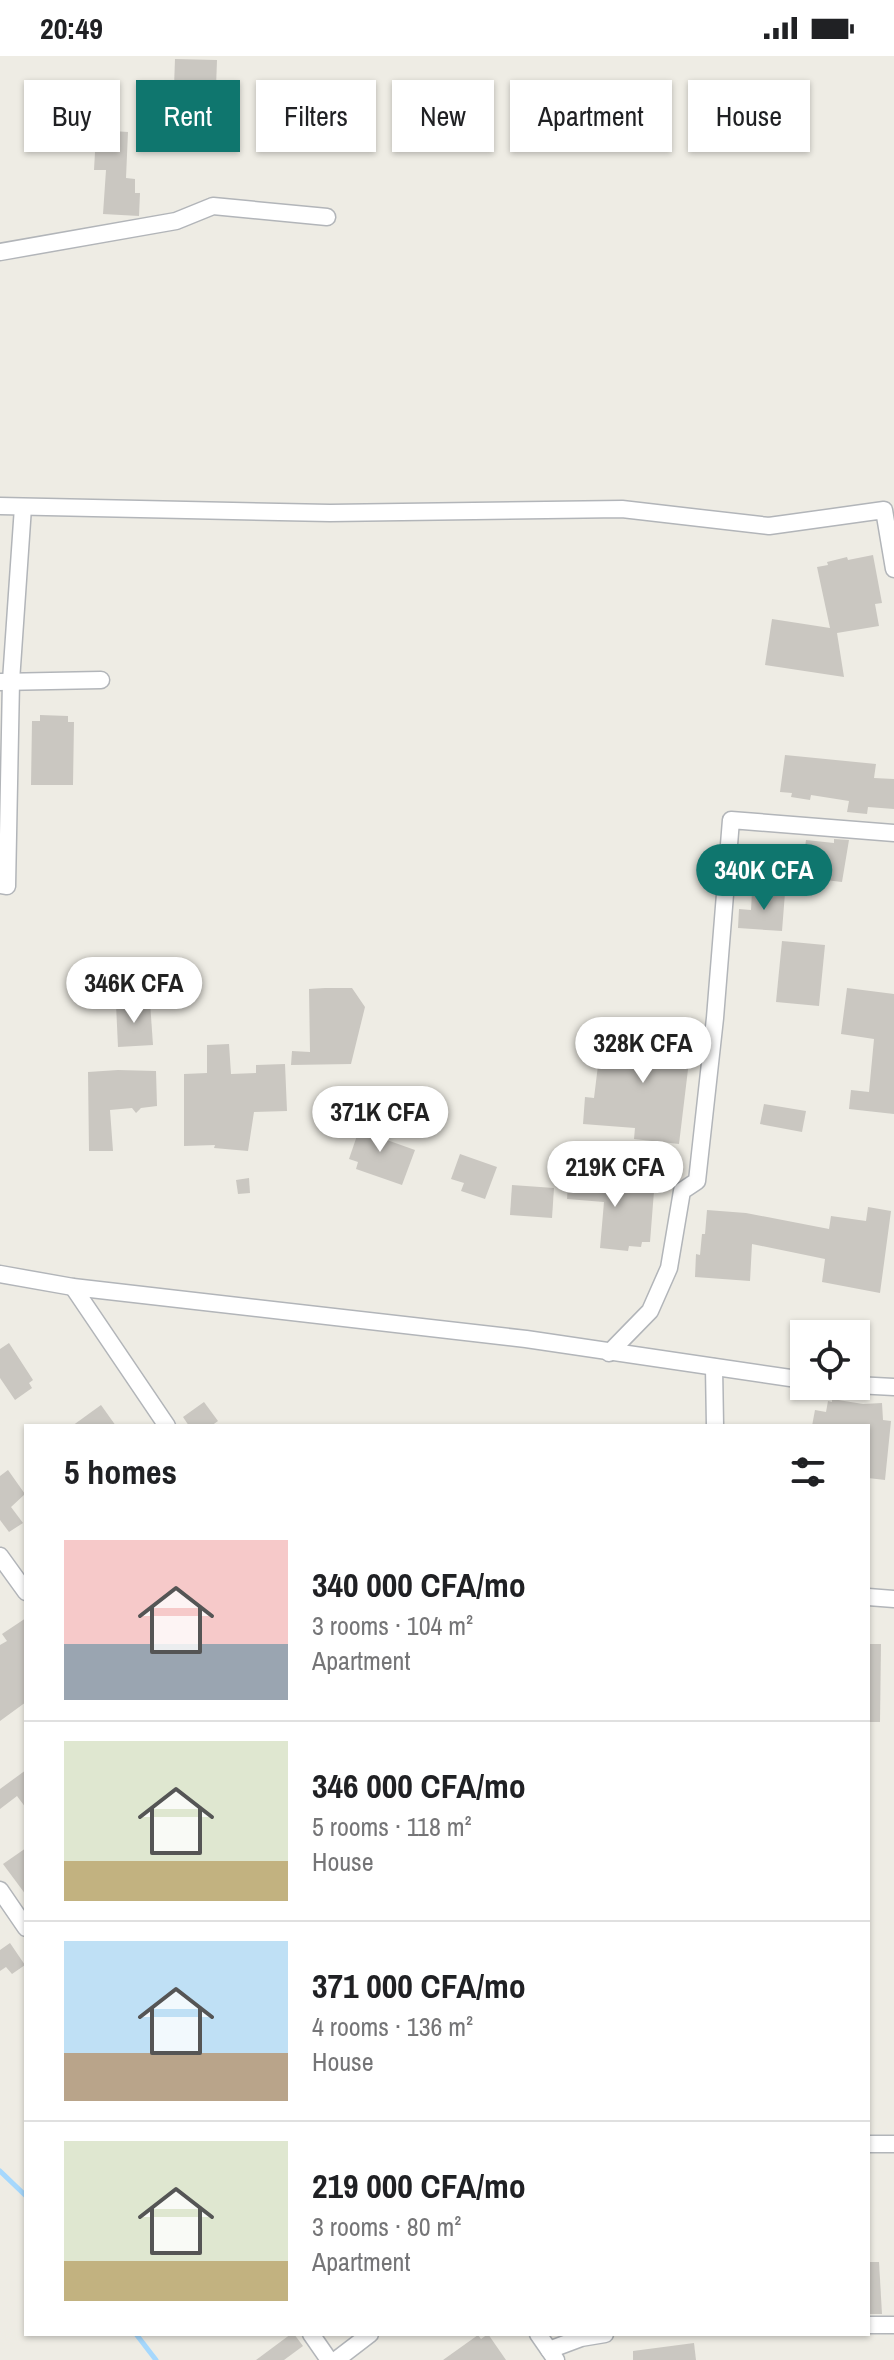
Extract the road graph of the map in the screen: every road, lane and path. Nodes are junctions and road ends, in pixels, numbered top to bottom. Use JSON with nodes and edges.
{"nodes":[{"id":1,"x":327,"y":217,"type":"dead end"},
{"id":2,"x":0,"y":252,"type":"edge"},
{"id":3,"x":0,"y":506,"type":"edge"},
{"id":4,"x":23,"y":507,"type":"junction"},
{"id":5,"x":894,"y":569,"type":"edge"},
{"id":6,"x":101,"y":680,"type":"dead end"},
{"id":7,"x":6,"y":682,"type":"edge"},
{"id":8,"x":894,"y":833,"type":"edge"},
{"id":9,"x":0,"y":885,"type":"edge"},
{"id":10,"x":0,"y":1274,"type":"edge"},
{"id":11,"x":73,"y":1287,"type":"junction"},
{"id":12,"x":609,"y":1353,"type":"junction"},
{"id":13,"x":714,"y":1367,"type":"junction"},
{"id":14,"x":790,"y":1378,"type":"edge"},
{"id":15,"x":870,"y":1386,"type":"edge"},
{"id":16,"x":894,"y":1387,"type":"edge"},
{"id":17,"x":166,"y":1424,"type":"edge"},
{"id":18,"x":715,"y":1424,"type":"edge"},
{"id":19,"x":0,"y":1556,"type":"edge"},
{"id":20,"x":24,"y":1589,"type":"edge"},
{"id":21,"x":870,"y":1597,"type":"edge"},
{"id":22,"x":894,"y":1599,"type":"edge"},
{"id":23,"x":0,"y":1890,"type":"edge"},
{"id":24,"x":24,"y":1925,"type":"edge"},
{"id":25,"x":870,"y":2144,"type":"edge"},
{"id":26,"x":894,"y":2144,"type":"edge"},
{"id":27,"x":870,"y":2325,"type":"edge"},
{"id":28,"x":894,"y":2325,"type":"edge"},
{"id":29,"x":312,"y":2336,"type":"edge"},
{"id":30,"x":367,"y":2336,"type":"edge"},
{"id":31,"x":539,"y":2336,"type":"edge"},
{"id":32,"x":593,"y":2336,"type":"edge"},
{"id":33,"x":553,"y":2355,"type":"edge"},
{"id":34,"x":329,"y":2360,"type":"edge"},
{"id":35,"x":336,"y":2360,"type":"edge"}],
"edges":[{"from":1,"to":2,"type":"street"},
{"from":3,"to":4,"type":"street"},
{"from":4,"to":5,"type":"street"},
{"from":4,"to":7,"type":"street"},
{"from":6,"to":7,"type":"street"},
{"from":7,"to":9,"type":"street"},
{"from":8,"to":12,"type":"street"},
{"from":10,"to":11,"type":"street"},
{"from":11,"to":12,"type":"street"},
{"from":11,"to":17,"type":"street"},
{"from":12,"to":13,"type":"street"},
{"from":13,"to":14,"type":"street"},
{"from":13,"to":18,"type":"street"},
{"from":15,"to":16,"type":"street"},
{"from":19,"to":20,"type":"street"},
{"from":21,"to":22,"type":"street"},
{"from":23,"to":24,"type":"street"},
{"from":25,"to":26,"type":"street"},
{"from":27,"to":28,"type":"street"},
{"from":29,"to":34,"type":"street"},
{"from":30,"to":35,"type":"street"},
{"from":31,"to":33,"type":"street"},
{"from":32,"to":33,"type":"street"}]}
